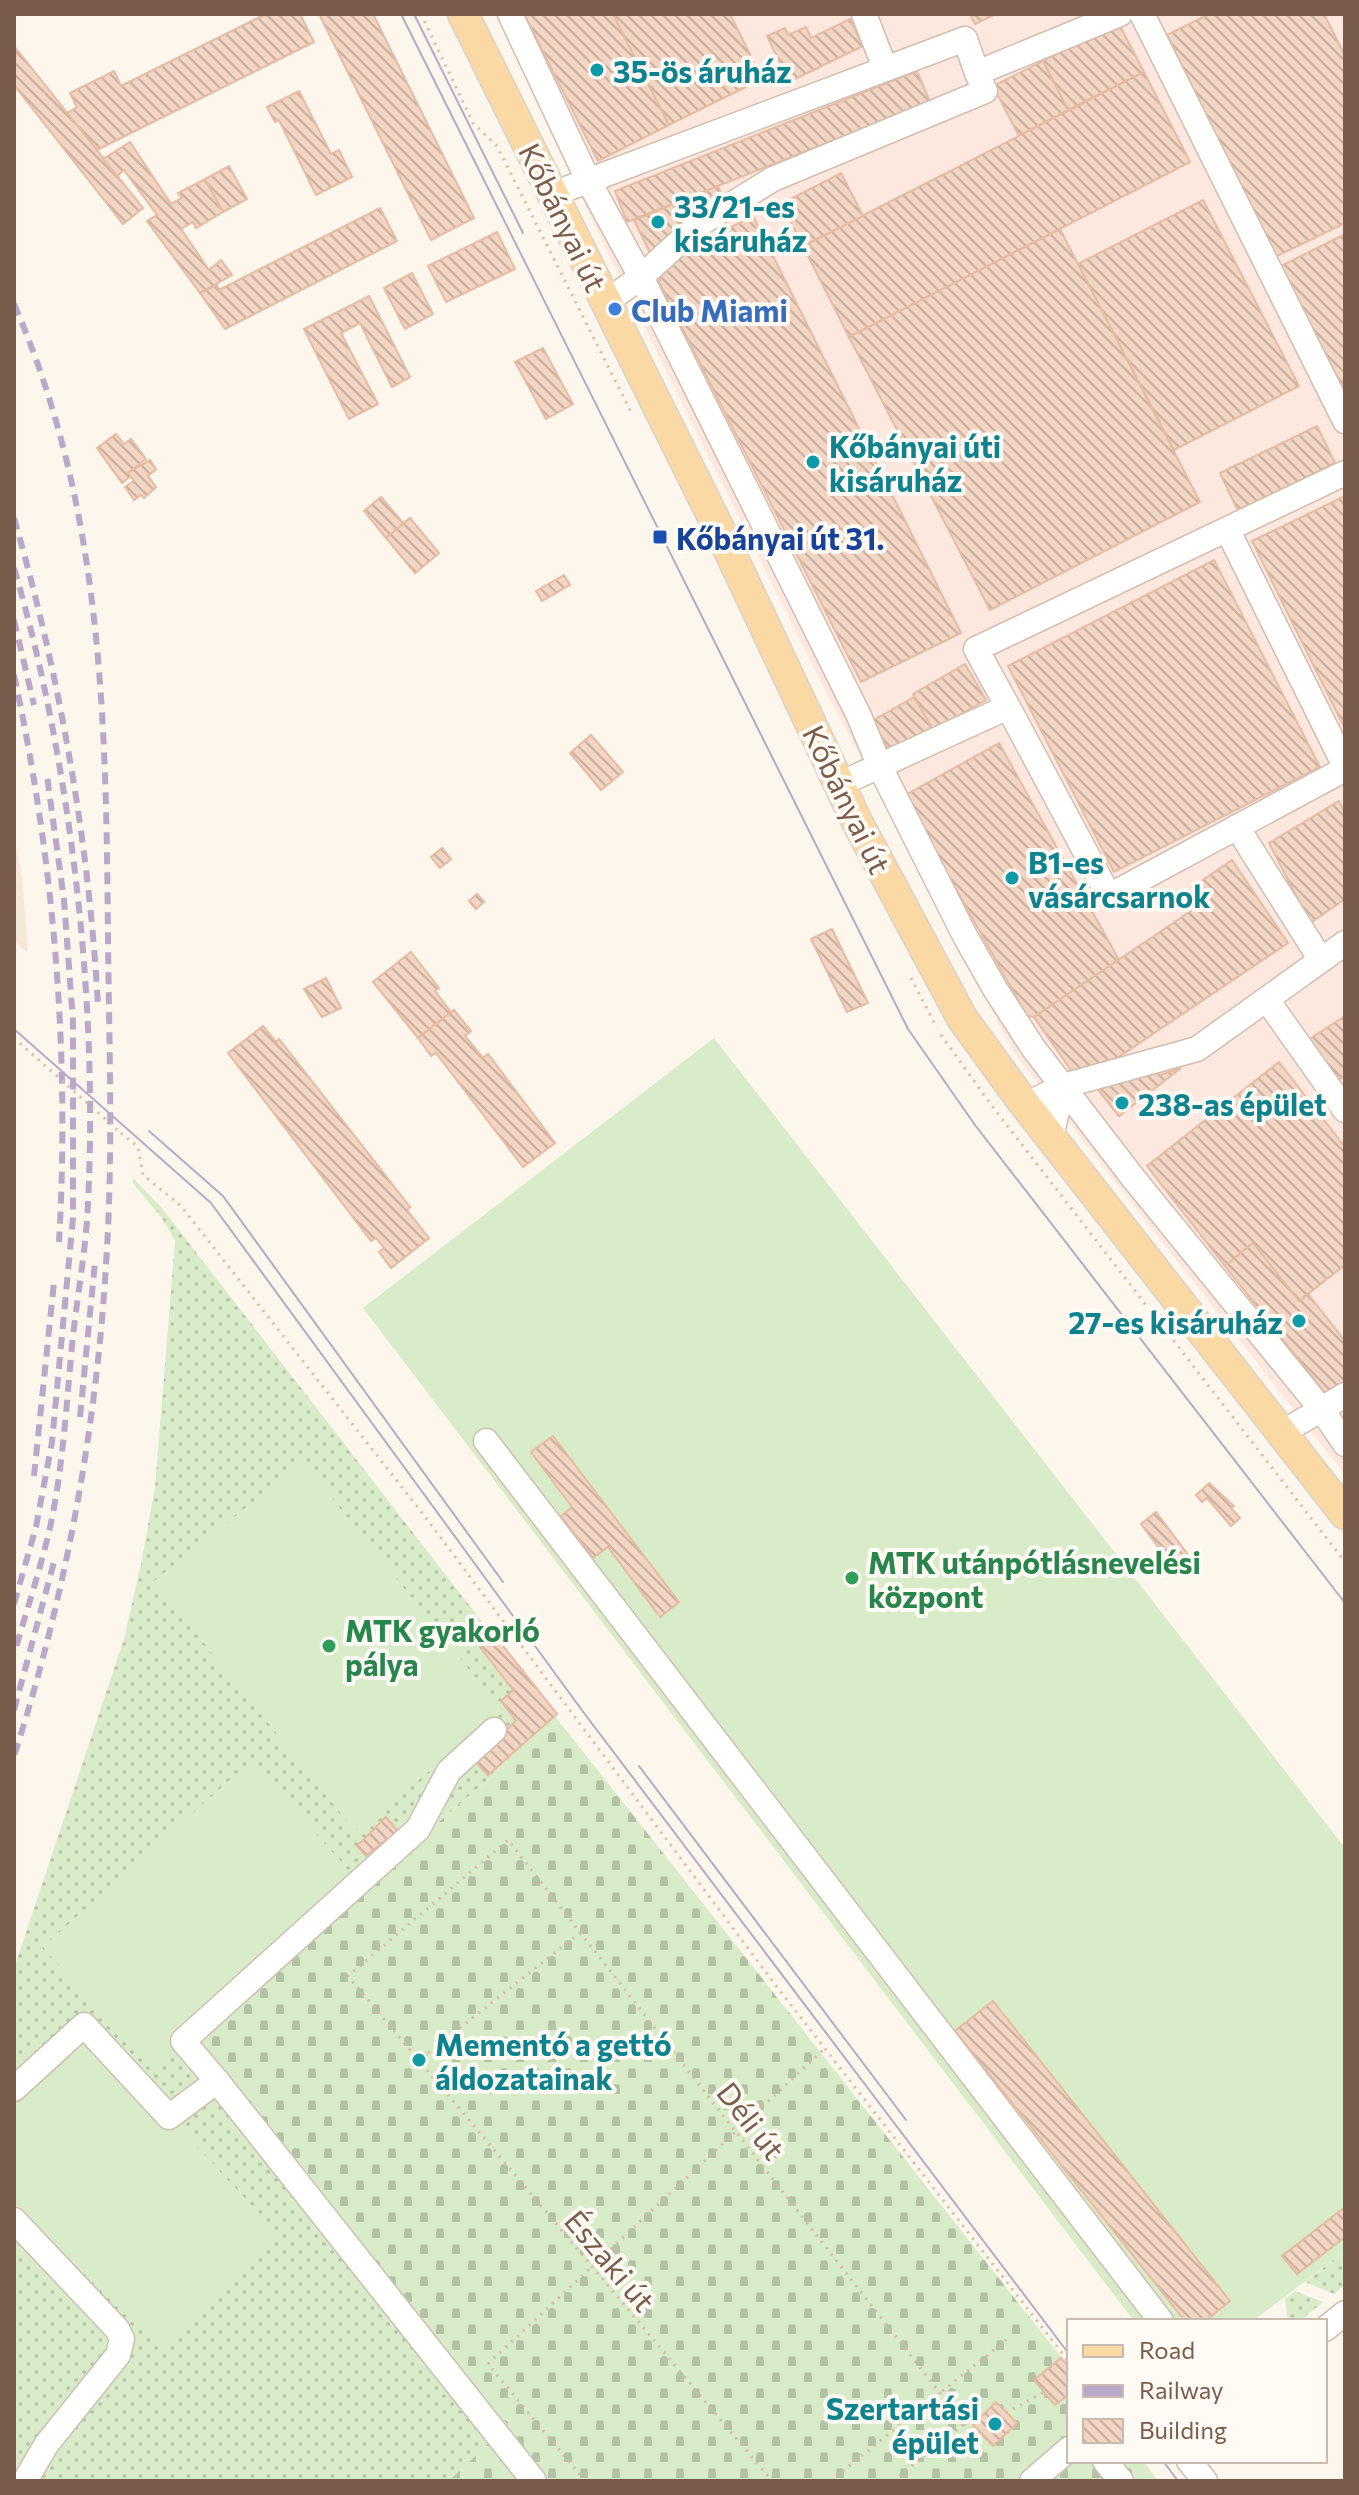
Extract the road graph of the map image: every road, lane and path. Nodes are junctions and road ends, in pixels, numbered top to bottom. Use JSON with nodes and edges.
{"nodes":[{"id":1,"x":421,"y":14,"type":"edge"},
{"id":2,"x":463,"y":14,"type":"edge"},
{"id":3,"x":510,"y":14,"type":"edge"},
{"id":4,"x":864,"y":14,"type":"edge"},
{"id":5,"x":1120,"y":14,"type":"edge"},
{"id":6,"x":1142,"y":14,"type":"edge"},
{"id":7,"x":885,"y":68,"type":"junction"},
{"id":8,"x":977,"y":73,"type":"junction"},
{"id":9,"x":497,"y":146,"type":"dead end"},
{"id":10,"x":588,"y":180,"type":"junction"},
{"id":11,"x":553,"y":194,"type":"junction"},
{"id":12,"x":641,"y":277,"type":"junction"},
{"id":13,"x":606,"y":302,"type":"junction"},
{"id":14,"x":1345,"y":421,"type":"edge"},
{"id":15,"x":1345,"y":473,"type":"edge"},
{"id":16,"x":1228,"y":531,"type":"junction"},
{"id":17,"x":1008,"y":707,"type":"junction"},
{"id":18,"x":880,"y":767,"type":"junction"},
{"id":19,"x":1345,"y":768,"type":"edge"},
{"id":20,"x":840,"y":784,"type":"junction"},
{"id":21,"x":1237,"y":827,"type":"junction"},
{"id":22,"x":1345,"y":943,"type":"edge"},
{"id":23,"x":1321,"y":960,"type":"junction"},
{"id":24,"x":1267,"y":1000,"type":"junction"},
{"id":25,"x":14,"y":1038,"type":"edge"},
{"id":26,"x":1063,"y":1086,"type":"junction"},
{"id":27,"x":1026,"y":1105,"type":"junction"},
{"id":28,"x":1345,"y":1110,"type":"edge"},
{"id":29,"x":1051,"y":1137,"type":"junction"},
{"id":30,"x":1345,"y":1395,"type":"edge"},
{"id":31,"x":1322,"y":1410,"type":"junction"},
{"id":32,"x":1280,"y":1434,"type":"junction"},
{"id":33,"x":486,"y":1441,"type":"dead end"},
{"id":34,"x":1345,"y":1444,"type":"edge"},
{"id":35,"x":1345,"y":1514,"type":"edge"},
{"id":36,"x":494,"y":1730,"type":"dead end"},
{"id":37,"x":508,"y":1840,"type":"joint"},
{"id":38,"x":581,"y":1932,"type":"junction"},
{"id":39,"x":824,"y":2049,"type":"junction"},
{"id":40,"x":416,"y":2057,"type":"junction"},
{"id":41,"x":422,"y":2058,"type":"junction"},
{"id":42,"x":421,"y":2064,"type":"junction"},
{"id":43,"x":217,"y":2081,"type":"junction"},
{"id":44,"x":14,"y":2089,"type":"edge"},
{"id":45,"x":735,"y":2130,"type":"junction"},
{"id":46,"x":14,"y":2220,"type":"edge"},
{"id":47,"x":591,"y":2266,"type":"junction"},
{"id":48,"x":1345,"y":2313,"type":"edge"},
{"id":49,"x":1159,"y":2319,"type":"edge"},
{"id":50,"x":1327,"y":2327,"type":"edge"},
{"id":51,"x":1010,"y":2337,"type":"dead end"},
{"id":52,"x":1067,"y":2359,"type":"edge"},
{"id":53,"x":1044,"y":2392,"type":"dead end"},
{"id":54,"x":940,"y":2393,"type":"junction"},
{"id":55,"x":1006,"y":2413,"type":"dead end"},
{"id":56,"x":964,"y":2424,"type":"junction"},
{"id":57,"x":983,"y":2435,"type":"dead end"},
{"id":58,"x":1067,"y":2451,"type":"edge"},
{"id":59,"x":1107,"y":2463,"type":"edge"},
{"id":60,"x":1191,"y":2463,"type":"edge"},
{"id":61,"x":25,"y":2481,"type":"edge"},
{"id":62,"x":534,"y":2481,"type":"edge"},
{"id":63,"x":585,"y":2481,"type":"edge"},
{"id":64,"x":772,"y":2481,"type":"edge"},
{"id":65,"x":830,"y":2481,"type":"edge"},
{"id":66,"x":893,"y":2481,"type":"edge"},
{"id":67,"x":1032,"y":2481,"type":"edge"},
{"id":68,"x":1121,"y":2481,"type":"edge"},
{"id":69,"x":1205,"y":2481,"type":"edge"}],
"edges":[{"from":1,"to":9,"type":"path"},
{"from":2,"to":11,"type":"main road","name":"Kőbányai út"},
{"from":3,"to":10,"type":"street"},
{"from":4,"to":7,"type":"street"},
{"from":5,"to":8,"type":"street"},
{"from":6,"to":14,"type":"street"},
{"from":7,"to":8,"type":"street"},
{"from":7,"to":10,"type":"street"},
{"from":8,"to":12,"type":"street"},
{"from":10,"to":11,"type":"street"},
{"from":10,"to":12,"type":"street"},
{"from":11,"to":13,"type":"main road","name":"Kőbányai út"},
{"from":12,"to":13,"type":"street"},
{"from":12,"to":18,"type":"street"},
{"from":13,"to":20,"type":"main road","name":"Kőbányai út"},
{"from":15,"to":16,"type":"street"},
{"from":16,"to":17,"type":"street"},
{"from":16,"to":19,"type":"street"},
{"from":17,"to":18,"type":"street"},
{"from":17,"to":21,"type":"street"},
{"from":18,"to":20,"type":"street"},
{"from":18,"to":26,"type":"street"},
{"from":19,"to":21,"type":"street"},
{"from":20,"to":27,"type":"main road","name":"Kőbányai út"},
{"from":21,"to":23,"type":"street"},
{"from":22,"to":23,"type":"street"},
{"from":23,"to":24,"type":"street"},
{"from":24,"to":26,"type":"street"},
{"from":24,"to":28,"type":"street"},
{"from":25,"to":39,"type":"path","bridge":true},
{"from":26,"to":27,"type":"street"},
{"from":26,"to":29,"type":"street"},
{"from":26,"to":31,"type":"street"},
{"from":27,"to":29,"type":"main road","name":"Kőbányai út"},
{"from":29,"to":32,"type":"main road","name":"Kőbányai út"},
{"from":30,"to":31,"type":"street"},
{"from":31,"to":32,"type":"street"},
{"from":31,"to":34,"type":"street"},
{"from":32,"to":35,"type":"main road","name":"Kőbányai út"},
{"from":33,"to":49,"type":"street"},
{"from":36,"to":43,"type":"street"},
{"from":37,"to":38,"type":"path","name":"Déli út"},
{"from":37,"to":40,"type":"path","name":"Északi út"},
{"from":38,"to":41,"type":"path"},
{"from":38,"to":45,"type":"path","name":"Déli út"},
{"from":39,"to":45,"type":"path"},
{"from":39,"to":52,"type":"path"},
{"from":40,"to":41,"type":"path"},
{"from":40,"to":42,"type":"path","name":"Északi út"},
{"from":41,"to":42,"type":"path"},
{"from":42,"to":47,"type":"path","name":"Északi út"},
{"from":43,"to":44,"type":"street"},
{"from":43,"to":62,"type":"street"},
{"from":45,"to":47,"type":"path"},
{"from":45,"to":54,"type":"path","name":"Déli út"},
{"from":46,"to":61,"type":"street"},
{"from":47,"to":63,"type":"path"},
{"from":47,"to":64,"type":"path","name":"Északi út"},
{"from":48,"to":50,"type":"street"},
{"from":51,"to":54,"type":"path"},
{"from":53,"to":55,"type":"path"},
{"from":54,"to":56,"type":"path","name":"Déli út"},
{"from":54,"to":65,"type":"path"},
{"from":56,"to":57,"type":"path"},
{"from":56,"to":66,"type":"path"},
{"from":58,"to":67,"type":"street"},
{"from":59,"to":68,"type":"street"},
{"from":60,"to":69,"type":"street"}]}
